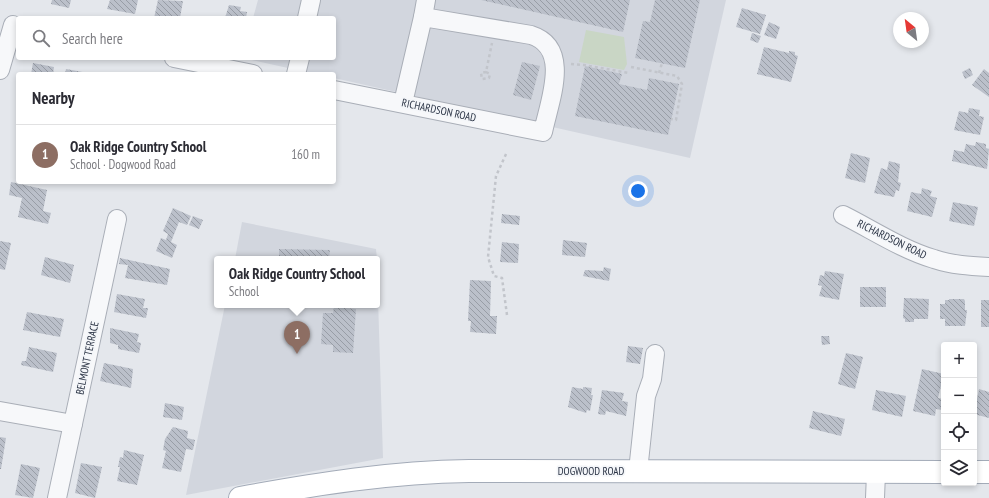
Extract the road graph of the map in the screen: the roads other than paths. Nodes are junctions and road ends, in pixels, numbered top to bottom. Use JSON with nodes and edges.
{"nodes":[{"id":1,"x":311,"y":0,"type":"edge"},
{"id":2,"x":424,"y":8,"type":"edge"},
{"id":3,"x":308,"y":16,"type":"edge"},
{"id":4,"x":10,"y":25,"type":"edge"},
{"id":5,"x":184,"y":60,"type":"edge"},
{"id":6,"x":300,"y":60,"type":"edge"},
{"id":7,"x":0,"y":70,"type":"edge"},
{"id":8,"x":243,"y":72,"type":"edge"},
{"id":9,"x":296,"y":72,"type":"edge"},
{"id":10,"x":336,"y":90,"type":"edge"},
{"id":11,"x":403,"y":103,"type":"junction"},
{"id":12,"x":844,"y":215,"type":"dead end"},
{"id":13,"x":117,"y":218,"type":"dead end"},
{"id":14,"x":989,"y":267,"type":"edge"},
{"id":15,"x":655,"y":354,"type":"dead end"},
{"id":16,"x":0,"y":411,"type":"edge"},
{"id":17,"x":73,"y":424,"type":"junction"},
{"id":18,"x":638,"y":471,"type":"junction"},
{"id":19,"x":941,"y":472,"type":"edge"},
{"id":20,"x":977,"y":472,"type":"edge"},
{"id":21,"x":989,"y":472,"type":"edge"},
{"id":22,"x":876,"y":473,"type":"junction"},
{"id":23,"x":282,"y":494,"type":"edge"},
{"id":24,"x":57,"y":498,"type":"edge"},
{"id":25,"x":240,"y":498,"type":"edge"},
{"id":26,"x":875,"y":498,"type":"edge"}],
"edges":[{"from":1,"to":3,"type":"street"},
{"from":2,"to":11,"type":"street"},
{"from":2,"to":11,"type":"street","name":"RICHARDSON ROAD"},
{"from":4,"to":7,"type":"street"},
{"from":5,"to":8,"type":"street"},
{"from":6,"to":9,"type":"street"},
{"from":10,"to":11,"type":"street","name":"RICHARDSON ROAD"},
{"from":12,"to":14,"type":"street","name":"RICHARDSON ROAD"},
{"from":13,"to":17,"type":"street","name":"BELMONT TERRACE"},
{"from":15,"to":18,"type":"street"},
{"from":16,"to":17,"type":"street"},
{"from":17,"to":24,"type":"street","name":"BELMONT TERRACE"},
{"from":18,"to":22,"type":"main road","name":"DOGWOOD ROAD"},
{"from":18,"to":23,"type":"main road","name":"DOGWOOD ROAD"},
{"from":19,"to":22,"type":"main road","name":"DOGWOOD ROAD"},
{"from":20,"to":21,"type":"main road"},
{"from":22,"to":26,"type":"street"},
{"from":23,"to":25,"type":"main road","name":"DOGWOOD ROAD"}]}
